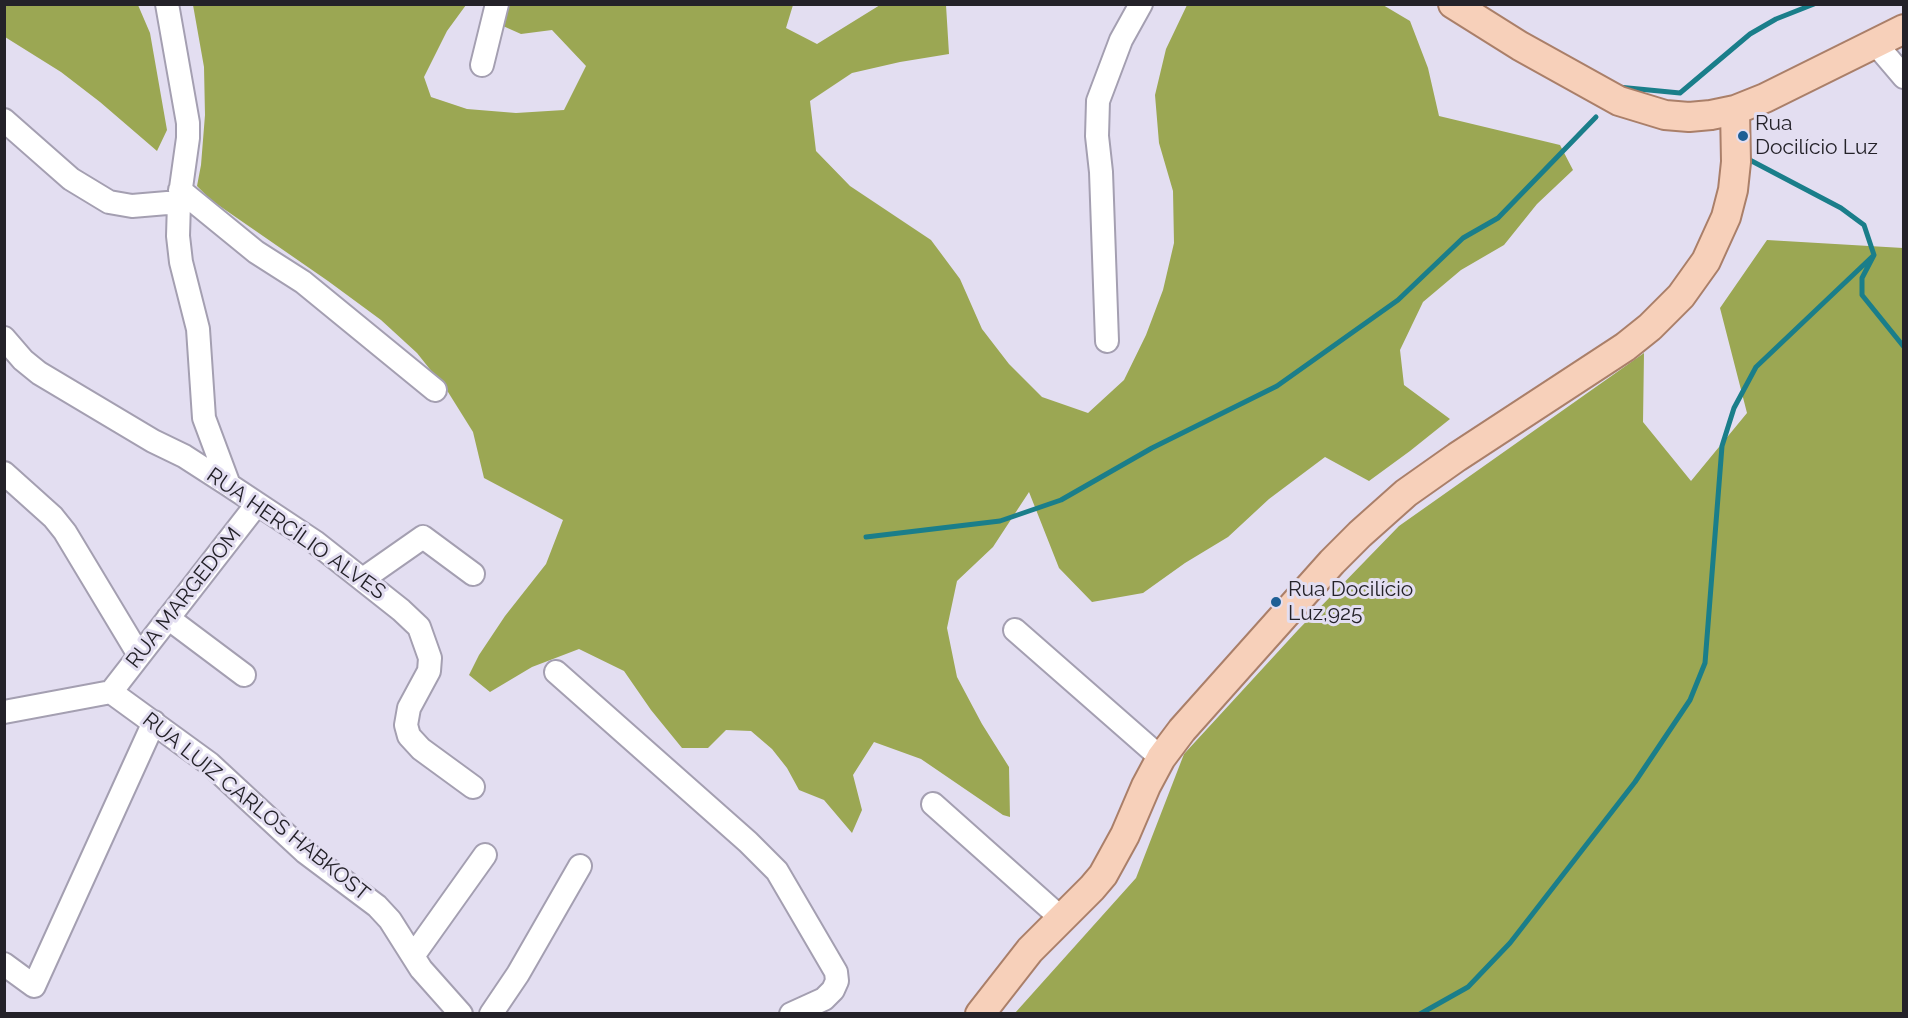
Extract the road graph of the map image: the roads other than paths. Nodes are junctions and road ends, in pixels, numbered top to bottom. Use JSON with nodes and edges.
{"nodes":[{"id":1,"x":167,"y":4,"type":"edge"},
{"id":2,"x":496,"y":4,"type":"edge"},
{"id":3,"x":1141,"y":4,"type":"edge"},
{"id":4,"x":1453,"y":4,"type":"edge"},
{"id":5,"x":1904,"y":29,"type":"edge"},
{"id":6,"x":1875,"y":43,"type":"junction"},
{"id":7,"x":482,"y":65,"type":"dead end"},
{"id":8,"x":1904,"y":77,"type":"edge"},
{"id":9,"x":1735,"y":110,"type":"junction"},
{"id":10,"x":4,"y":120,"type":"edge"},
{"id":11,"x":179,"y":196,"type":"junction"},
{"id":12,"x":4,"y":338,"type":"edge"},
{"id":13,"x":1107,"y":341,"type":"dead end"},
{"id":14,"x":435,"y":390,"type":"dead end"},
{"id":15,"x":4,"y":472,"type":"edge"},
{"id":16,"x":229,"y":485,"type":"junction"},
{"id":17,"x":256,"y":504,"type":"junction"},
{"id":18,"x":473,"y":574,"type":"dead end"},
{"id":19,"x":363,"y":579,"type":"junction"},
{"id":20,"x":168,"y":618,"type":"junction"},
{"id":21,"x":1015,"y":630,"type":"dead end"},
{"id":22,"x":139,"y":655,"type":"junction"},
{"id":23,"x":556,"y":672,"type":"dead end"},
{"id":24,"x":244,"y":675,"type":"dead end"},
{"id":25,"x":111,"y":692,"type":"junction"},
{"id":26,"x":6,"y":710,"type":"edge"},
{"id":27,"x":154,"y":722,"type":"junction"},
{"id":28,"x":1161,"y":758,"type":"junction"},
{"id":29,"x":472,"y":788,"type":"dead end"},
{"id":30,"x":933,"y":804,"type":"dead end"},
{"id":31,"x":485,"y":855,"type":"dead end"},
{"id":32,"x":580,"y":866,"type":"dead end"},
{"id":33,"x":1061,"y":918,"type":"junction"},
{"id":34,"x":413,"y":956,"type":"junction"},
{"id":35,"x":4,"y":964,"type":"edge"},
{"id":36,"x":461,"y":1014,"type":"edge"},
{"id":37,"x":491,"y":1014,"type":"edge"},
{"id":38,"x":791,"y":1014,"type":"edge"},
{"id":39,"x":980,"y":1014,"type":"edge"}],
"edges":[{"from":1,"to":11,"type":"street"},
{"from":2,"to":7,"type":"street"},
{"from":3,"to":13,"type":"street"},
{"from":4,"to":9,"type":"main road"},
{"from":5,"to":6,"type":"main road"},
{"from":6,"to":8,"type":"street"},
{"from":6,"to":9,"type":"main road"},
{"from":9,"to":28,"type":"main road"},
{"from":10,"to":11,"type":"street"},
{"from":11,"to":14,"type":"street"},
{"from":11,"to":16,"type":"street"},
{"from":12,"to":16,"type":"street","name":"RUA HERCÍLIO ALVES"},
{"from":15,"to":22,"type":"street"},
{"from":16,"to":17,"type":"street","name":"RUA HERCÍLIO ALVES"},
{"from":17,"to":19,"type":"street","name":"RUA HERCÍLIO ALVES"},
{"from":17,"to":20,"type":"street","name":"RUA MARGEDOM"},
{"from":18,"to":19,"type":"street"},
{"from":19,"to":29,"type":"street","name":"RUA HERCÍLIO ALVES"},
{"from":20,"to":22,"type":"street","name":"RUA MARGEDOM"},
{"from":20,"to":24,"type":"street"},
{"from":21,"to":28,"type":"street"},
{"from":22,"to":25,"type":"street","name":"RUA MARGEDOM"},
{"from":23,"to":38,"type":"street"},
{"from":25,"to":26,"type":"street"},
{"from":25,"to":27,"type":"street","name":"RUA LUIZ CARLOS HABKOST"},
{"from":27,"to":34,"type":"street","name":"RUA LUIZ CARLOS HABKOST"},
{"from":27,"to":35,"type":"street"},
{"from":28,"to":33,"type":"main road"},
{"from":30,"to":33,"type":"street"},
{"from":31,"to":34,"type":"street"},
{"from":32,"to":37,"type":"street"},
{"from":33,"to":39,"type":"main road"},
{"from":34,"to":36,"type":"street","name":"RUA LUIZ CARLOS HABKOST"}]}
